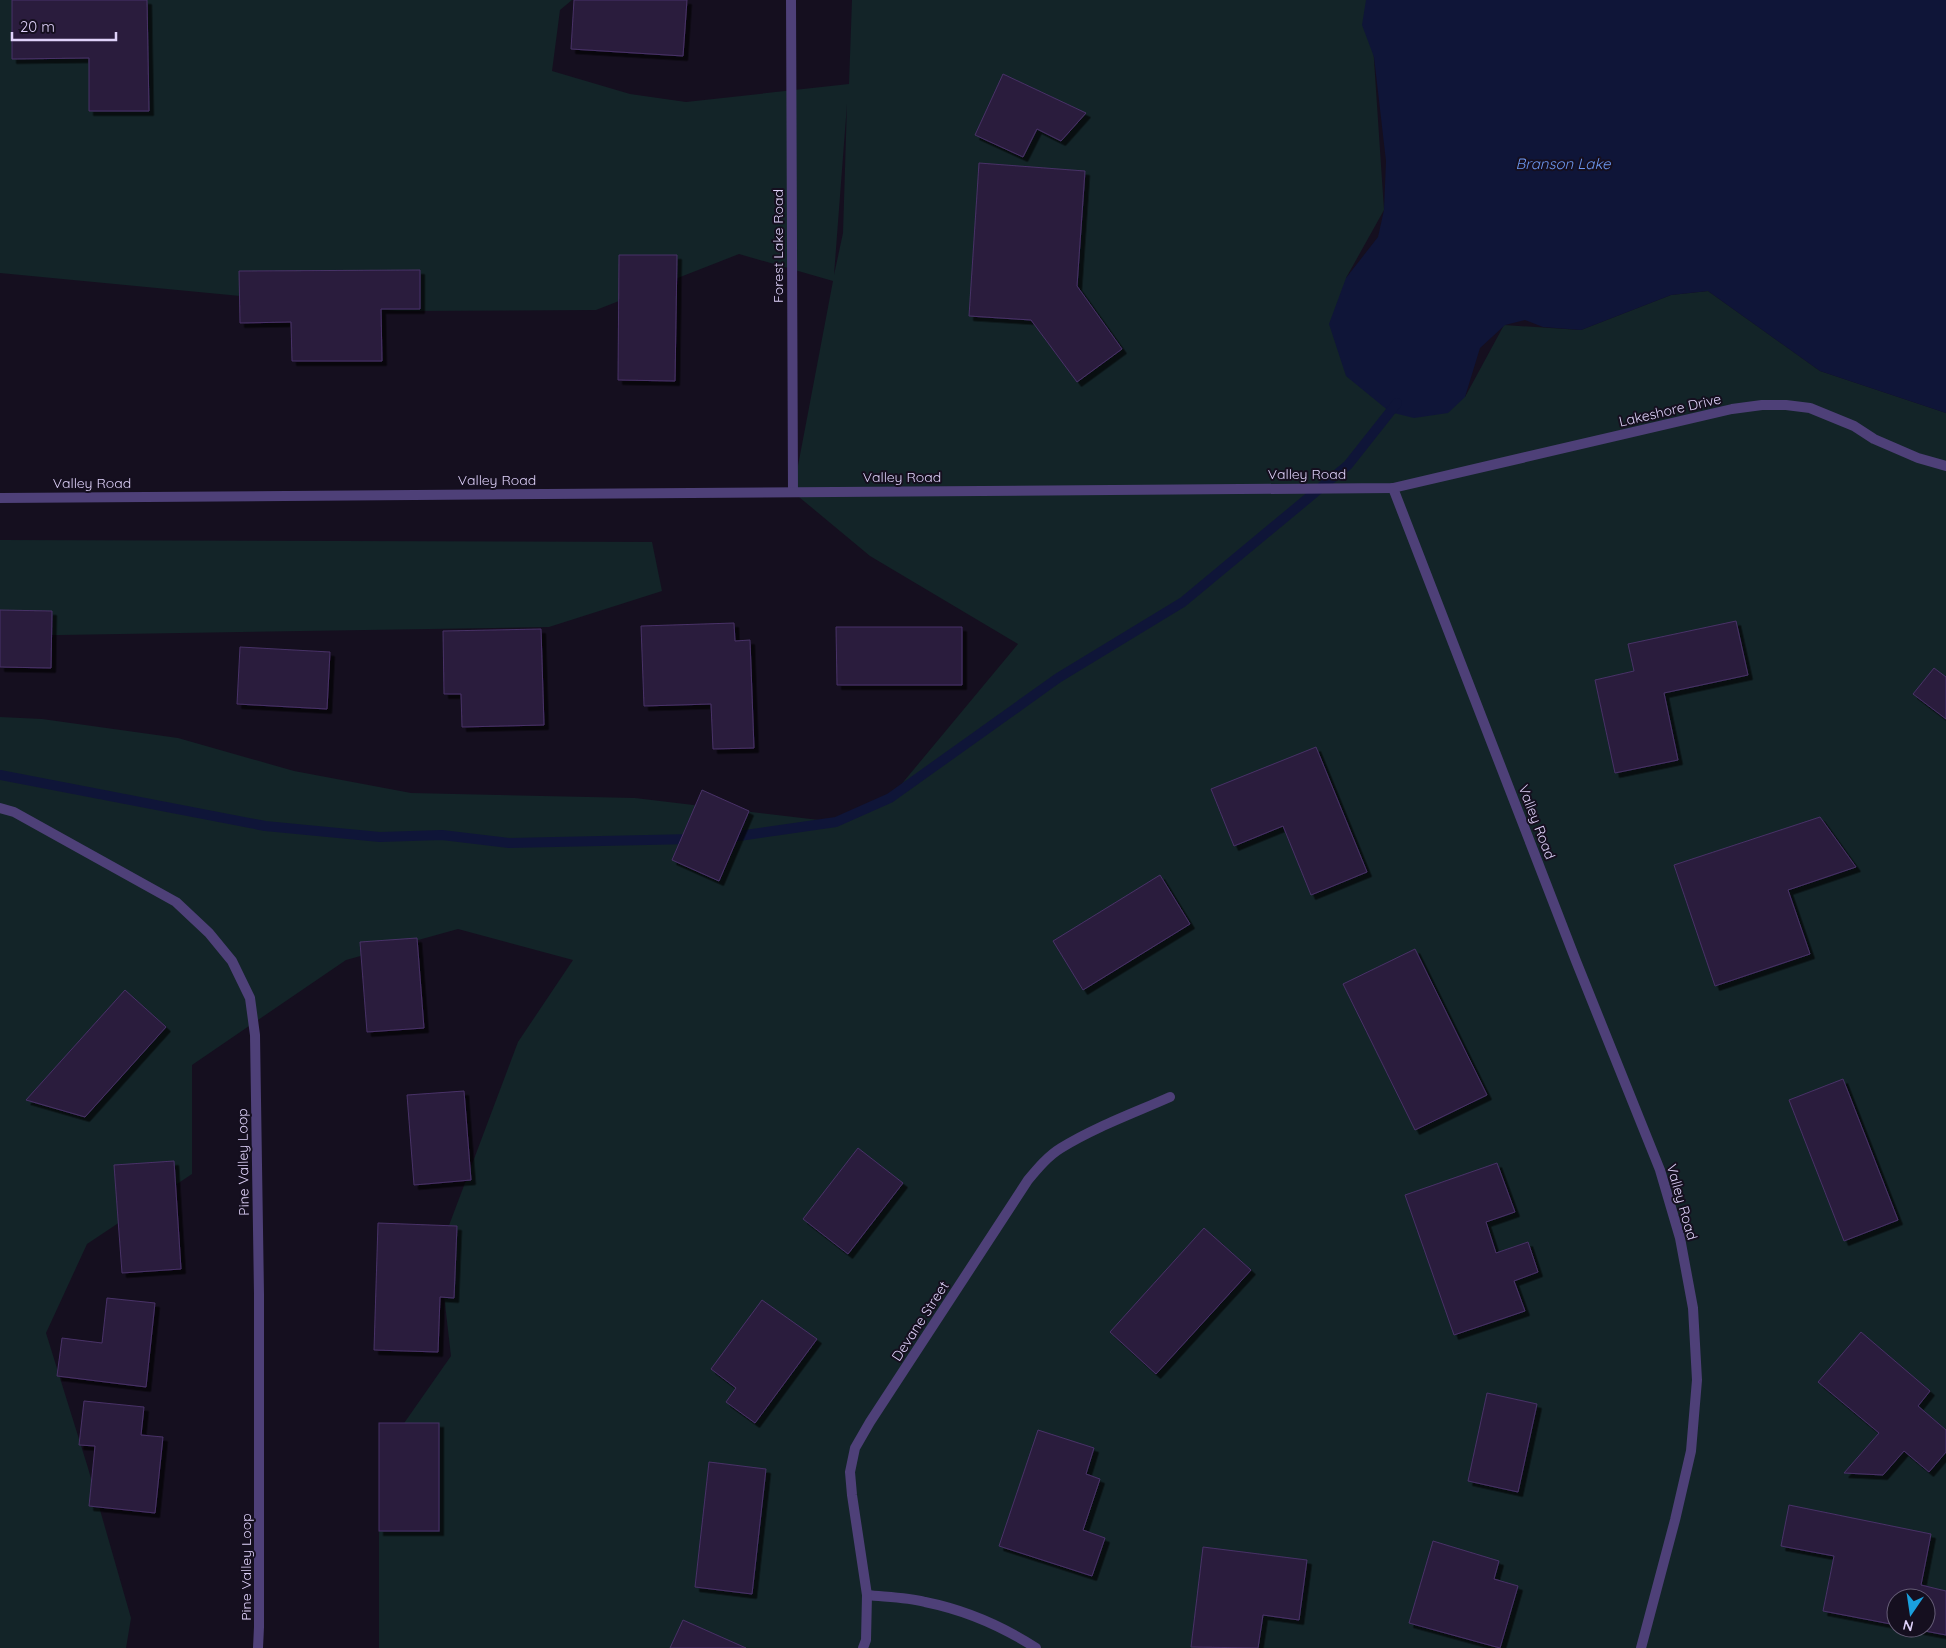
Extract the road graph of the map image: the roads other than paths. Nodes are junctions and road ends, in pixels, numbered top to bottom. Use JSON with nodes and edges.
{"nodes":[{"id":1,"x":791,"y":0,"type":"edge"},
{"id":2,"x":1946,"y":466,"type":"edge"},
{"id":3,"x":1393,"y":488,"type":"junction"},
{"id":4,"x":793,"y":492,"type":"junction"},
{"id":5,"x":0,"y":498,"type":"edge"},
{"id":6,"x":0,"y":808,"type":"edge"},
{"id":7,"x":1170,"y":1098,"type":"dead end"},
{"id":8,"x":867,"y":1595,"type":"junction"},
{"id":9,"x":258,"y":1648,"type":"edge"},
{"id":10,"x":863,"y":1648,"type":"edge"},
{"id":11,"x":1036,"y":1648,"type":"edge"},
{"id":12,"x":1641,"y":1648,"type":"edge"}],
"edges":[{"from":1,"to":4,"type":"street","name":"Forest Lake Road"},
{"from":2,"to":3,"type":"street","name":"Lakeshore Drive"},
{"from":3,"to":4,"type":"street","name":"Valley Road"},
{"from":3,"to":12,"type":"street","name":"Valley Road"},
{"from":4,"to":5,"type":"street","name":"Valley Road"},
{"from":6,"to":9,"type":"street","name":"Pine Valley Loop"},
{"from":7,"to":8,"type":"street","name":"Devane Street"},
{"from":8,"to":10,"type":"street","name":"Devane Street"},
{"from":8,"to":11,"type":"street"}]}
